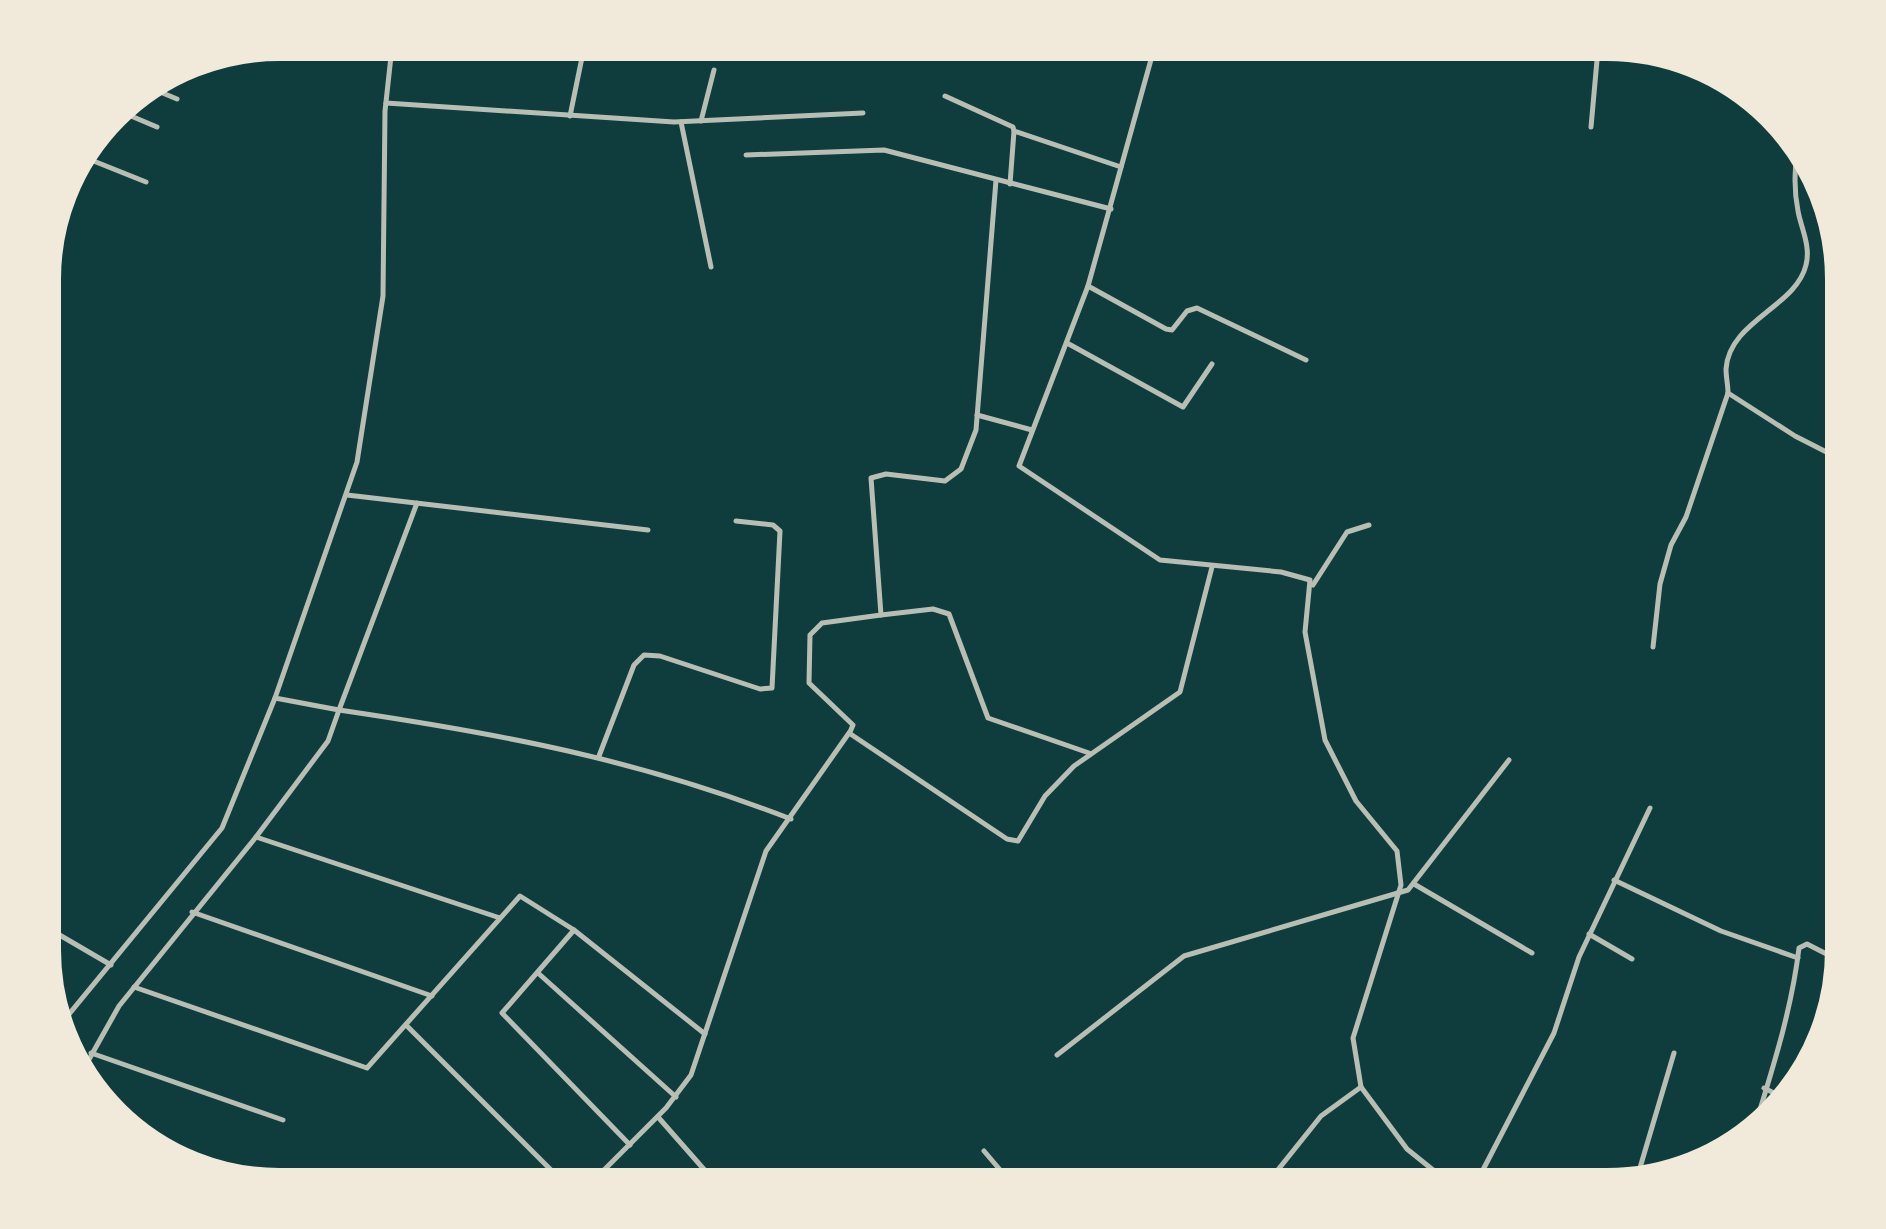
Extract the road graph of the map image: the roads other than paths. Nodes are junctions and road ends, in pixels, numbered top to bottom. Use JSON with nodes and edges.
{"nodes":[{"id":1,"x":391,"y":55,"type":"edge"},
{"id":2,"x":583,"y":55,"type":"edge"},
{"id":3,"x":1152,"y":55,"type":"edge"},
{"id":4,"x":1598,"y":55,"type":"edge"},
{"id":5,"x":714,"y":70,"type":"dead end"},
{"id":6,"x":157,"y":91,"type":"edge"},
{"id":7,"x":945,"y":96,"type":"dead end"},
{"id":8,"x":177,"y":99,"type":"dead end"},
{"id":9,"x":386,"y":103,"type":"junction"},
{"id":10,"x":863,"y":113,"type":"dead end"},
{"id":11,"x":127,"y":115,"type":"edge"},
{"id":12,"x":570,"y":116,"type":"junction"},
{"id":13,"x":702,"y":121,"type":"junction"},
{"id":14,"x":681,"y":122,"type":"junction"},
{"id":15,"x":157,"y":127,"type":"dead end"},
{"id":16,"x":1591,"y":127,"type":"dead end"},
{"id":17,"x":1014,"y":132,"type":"junction"},
{"id":18,"x":746,"y":155,"type":"dead end"},
{"id":19,"x":90,"y":160,"type":"edge"},
{"id":20,"x":1797,"y":161,"type":"edge"},
{"id":21,"x":1120,"y":167,"type":"junction"},
{"id":22,"x":996,"y":180,"type":"junction"},
{"id":23,"x":146,"y":182,"type":"dead end"},
{"id":24,"x":1010,"y":184,"type":"junction"},
{"id":25,"x":1111,"y":209,"type":"junction"},
{"id":26,"x":711,"y":267,"type":"dead end"},
{"id":27,"x":1088,"y":286,"type":"junction"},
{"id":28,"x":1067,"y":342,"type":"junction"},
{"id":29,"x":1306,"y":360,"type":"dead end"},
{"id":30,"x":1212,"y":364,"type":"dead end"},
{"id":31,"x":1728,"y":393,"type":"junction"},
{"id":32,"x":977,"y":415,"type":"junction"},
{"id":33,"x":1033,"y":430,"type":"junction"},
{"id":34,"x":1831,"y":454,"type":"edge"},
{"id":35,"x":347,"y":494,"type":"junction"},
{"id":36,"x":417,"y":504,"type":"junction"},
{"id":37,"x":736,"y":521,"type":"dead end"},
{"id":38,"x":1369,"y":524,"type":"dead end"},
{"id":39,"x":648,"y":530,"type":"dead end"},
{"id":40,"x":1212,"y":567,"type":"junction"},
{"id":41,"x":1313,"y":585,"type":"junction"},
{"id":42,"x":881,"y":615,"type":"junction"},
{"id":43,"x":1653,"y":647,"type":"dead end"},
{"id":44,"x":275,"y":698,"type":"junction"},
{"id":45,"x":339,"y":710,"type":"junction"},
{"id":46,"x":849,"y":734,"type":"junction"},
{"id":47,"x":1089,"y":753,"type":"junction"},
{"id":48,"x":599,"y":756,"type":"junction"},
{"id":49,"x":1509,"y":760,"type":"dead end"},
{"id":50,"x":1650,"y":808,"type":"dead end"},
{"id":51,"x":792,"y":820,"type":"junction"},
{"id":52,"x":256,"y":837,"type":"junction"},
{"id":53,"x":1614,"y":880,"type":"junction"},
{"id":54,"x":1414,"y":884,"type":"junction"},
{"id":55,"x":1398,"y":895,"type":"junction"},
{"id":56,"x":192,"y":912,"type":"junction"},
{"id":57,"x":500,"y":918,"type":"junction"},
{"id":58,"x":574,"y":930,"type":"junction"},
{"id":59,"x":55,"y":932,"type":"edge"},
{"id":60,"x":1589,"y":934,"type":"junction"},
{"id":61,"x":1532,"y":953,"type":"dead end"},
{"id":62,"x":1831,"y":956,"type":"edge"},
{"id":63,"x":1798,"y":958,"type":"junction"},
{"id":64,"x":1632,"y":959,"type":"dead end"},
{"id":65,"x":111,"y":965,"type":"junction"},
{"id":66,"x":538,"y":973,"type":"junction"},
{"id":67,"x":134,"y":987,"type":"junction"},
{"id":68,"x":432,"y":996,"type":"junction"},
{"id":69,"x":66,"y":1018,"type":"edge"},
{"id":70,"x":407,"y":1026,"type":"junction"},
{"id":71,"x":705,"y":1034,"type":"junction"},
{"id":72,"x":91,"y":1053,"type":"junction"},
{"id":73,"x":1674,"y":1053,"type":"dead end"},
{"id":74,"x":1057,"y":1054,"type":"dead end"},
{"id":75,"x":86,"y":1063,"type":"edge"},
{"id":76,"x":1361,"y":1087,"type":"junction"},
{"id":77,"x":1764,"y":1088,"type":"junction"},
{"id":78,"x":1777,"y":1095,"type":"edge"},
{"id":79,"x":676,"y":1097,"type":"junction"},
{"id":80,"x":1757,"y":1115,"type":"edge"},
{"id":81,"x":658,"y":1117,"type":"junction"},
{"id":82,"x":283,"y":1120,"type":"dead end"},
{"id":83,"x":630,"y":1144,"type":"junction"},
{"id":84,"x":984,"y":1150,"type":"dead end"},
{"id":85,"x":1639,"y":1172,"type":"edge"},
{"id":86,"x":554,"y":1174,"type":"edge"},
{"id":87,"x":601,"y":1174,"type":"edge"},
{"id":88,"x":708,"y":1174,"type":"edge"},
{"id":89,"x":1004,"y":1174,"type":"edge"},
{"id":90,"x":1275,"y":1174,"type":"edge"},
{"id":91,"x":1437,"y":1174,"type":"edge"},
{"id":92,"x":1481,"y":1174,"type":"edge"}],
"edges":[{"from":1,"to":9,"type":"street"},
{"from":2,"to":12,"type":"street"},
{"from":3,"to":21,"type":"street"},
{"from":4,"to":16,"type":"street"},
{"from":5,"to":13,"type":"street"},
{"from":6,"to":8,"type":"street"},
{"from":7,"to":17,"type":"street"},
{"from":9,"to":12,"type":"street"},
{"from":9,"to":35,"type":"street"},
{"from":10,"to":13,"type":"street"},
{"from":11,"to":15,"type":"street"},
{"from":12,"to":14,"type":"street"},
{"from":13,"to":14,"type":"street"},
{"from":14,"to":26,"type":"street"},
{"from":17,"to":21,"type":"street"},
{"from":17,"to":24,"type":"street"},
{"from":18,"to":22,"type":"street"},
{"from":19,"to":23,"type":"street"},
{"from":20,"to":31,"type":"street"},
{"from":21,"to":25,"type":"street"},
{"from":22,"to":24,"type":"street"},
{"from":22,"to":32,"type":"street"},
{"from":24,"to":25,"type":"street"},
{"from":25,"to":27,"type":"street"},
{"from":27,"to":28,"type":"street"},
{"from":27,"to":29,"type":"street"},
{"from":28,"to":30,"type":"street"},
{"from":28,"to":33,"type":"street"},
{"from":31,"to":34,"type":"street"},
{"from":31,"to":43,"type":"street"},
{"from":32,"to":33,"type":"street"},
{"from":32,"to":42,"type":"street"},
{"from":33,"to":40,"type":"street"},
{"from":35,"to":36,"type":"street"},
{"from":35,"to":44,"type":"street"},
{"from":36,"to":39,"type":"street"},
{"from":36,"to":45,"type":"street"},
{"from":37,"to":48,"type":"street"},
{"from":38,"to":41,"type":"street"},
{"from":40,"to":41,"type":"street"},
{"from":40,"to":47,"type":"street"},
{"from":41,"to":55,"type":"street"},
{"from":42,"to":46,"type":"street"},
{"from":42,"to":47,"type":"street"},
{"from":44,"to":45,"type":"street"},
{"from":44,"to":65,"type":"street"},
{"from":45,"to":48,"type":"street"},
{"from":45,"to":52,"type":"street"},
{"from":46,"to":47,"type":"street"},
{"from":46,"to":51,"type":"street"},
{"from":48,"to":51,"type":"street"},
{"from":49,"to":54,"type":"street"},
{"from":50,"to":53,"type":"street"},
{"from":51,"to":71,"type":"street"},
{"from":52,"to":56,"type":"street"},
{"from":52,"to":57,"type":"street"},
{"from":53,"to":60,"type":"street"},
{"from":53,"to":63,"type":"street"},
{"from":54,"to":55,"type":"street"},
{"from":54,"to":61,"type":"street"},
{"from":55,"to":74,"type":"street"},
{"from":55,"to":76,"type":"street"},
{"from":56,"to":67,"type":"street"},
{"from":56,"to":68,"type":"street"},
{"from":57,"to":58,"type":"street"},
{"from":57,"to":68,"type":"street"},
{"from":58,"to":66,"type":"street"},
{"from":58,"to":71,"type":"street"},
{"from":59,"to":65,"type":"street"},
{"from":60,"to":64,"type":"street"},
{"from":60,"to":92,"type":"street"},
{"from":62,"to":63,"type":"street"},
{"from":63,"to":77,"type":"street"},
{"from":65,"to":69,"type":"street"},
{"from":66,"to":79,"type":"street"},
{"from":66,"to":83,"type":"street"},
{"from":67,"to":70,"type":"street"},
{"from":67,"to":72,"type":"street"},
{"from":68,"to":70,"type":"street"},
{"from":70,"to":86,"type":"street"},
{"from":71,"to":79,"type":"street"},
{"from":72,"to":75,"type":"street"},
{"from":72,"to":82,"type":"street"},
{"from":73,"to":85,"type":"street"},
{"from":76,"to":90,"type":"street"},
{"from":76,"to":91,"type":"street"},
{"from":77,"to":78,"type":"street"},
{"from":77,"to":80,"type":"street"},
{"from":79,"to":81,"type":"street"},
{"from":81,"to":83,"type":"street"},
{"from":81,"to":88,"type":"street"},
{"from":83,"to":87,"type":"street"},
{"from":84,"to":89,"type":"street"}]}
